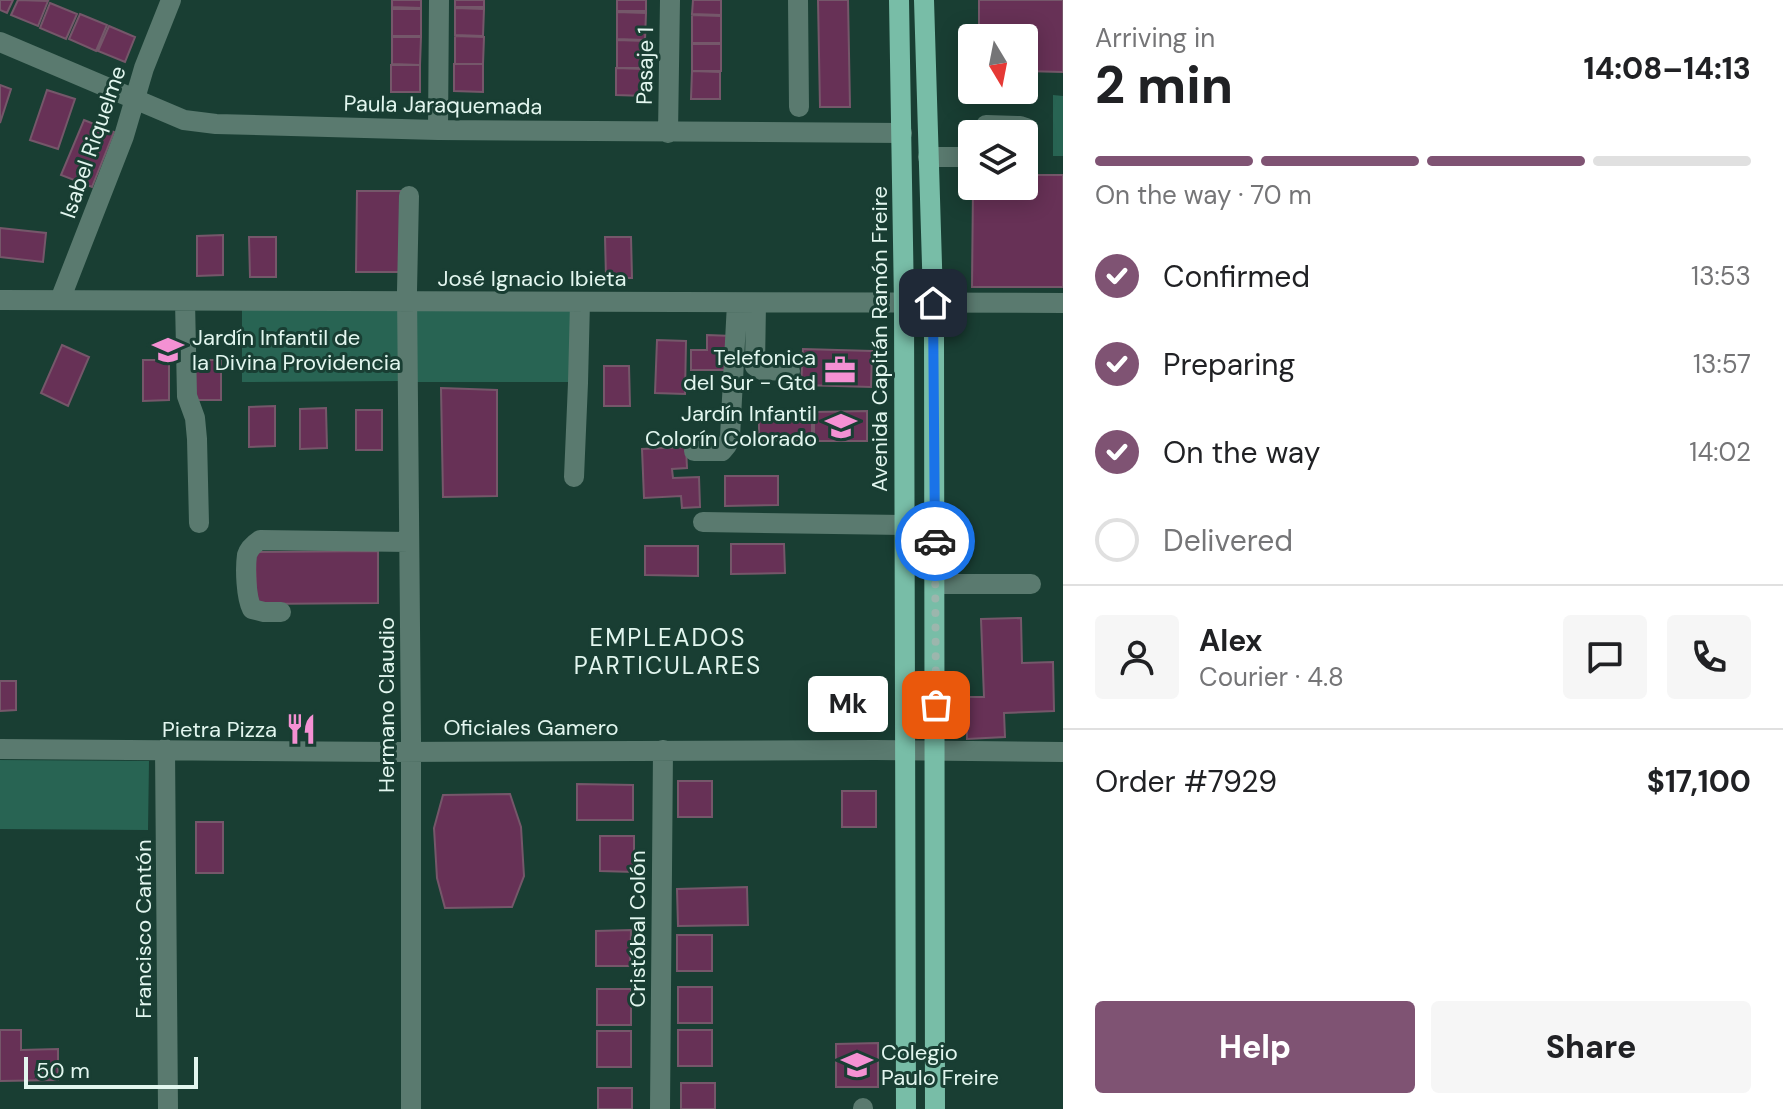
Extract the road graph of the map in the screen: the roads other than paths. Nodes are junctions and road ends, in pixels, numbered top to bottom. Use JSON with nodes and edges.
{"nodes":[{"id":1,"x":171,"y":0,"type":"edge"},
{"id":2,"x":439,"y":0,"type":"edge"},
{"id":3,"x":670,"y":0,"type":"edge"},
{"id":4,"x":798,"y":0,"type":"edge"},
{"id":5,"x":899,"y":0,"type":"edge"},
{"id":6,"x":924,"y":0,"type":"edge"},
{"id":7,"x":900,"y":31,"type":"junction"},
{"id":8,"x":924,"y":33,"type":"junction"},
{"id":9,"x":0,"y":42,"type":"edge"},
{"id":10,"x":135,"y":100,"type":"junction"},
{"id":11,"x":799,"y":107,"type":"dead end"},
{"id":12,"x":438,"y":130,"type":"junction"},
{"id":13,"x":668,"y":133,"type":"junction"},
{"id":14,"x":902,"y":133,"type":"junction"},
{"id":15,"x":928,"y":157,"type":"junction"},
{"id":16,"x":958,"y":157,"type":"edge"},
{"id":17,"x":409,"y":196,"type":"dead end"},
{"id":18,"x":0,"y":300,"type":"edge"},
{"id":19,"x":60,"y":300,"type":"junction"},
{"id":20,"x":185,"y":301,"type":"junction"},
{"id":21,"x":407,"y":302,"type":"junction"},
{"id":22,"x":580,"y":302,"type":"junction"},
{"id":23,"x":747,"y":303,"type":"junction"},
{"id":24,"x":904,"y":303,"type":"junction"},
{"id":25,"x":933,"y":303,"type":"junction"},
{"id":26,"x":1063,"y":303,"type":"edge"},
{"id":27,"x":790,"y":371,"type":"dead end"},
{"id":28,"x":694,"y":451,"type":"dead end"},
{"id":29,"x":574,"y":477,"type":"dead end"},
{"id":30,"x":703,"y":522,"type":"dead end"},
{"id":31,"x":199,"y":523,"type":"dead end"},
{"id":32,"x":904,"y":525,"type":"junction"},
{"id":33,"x":409,"y":542,"type":"junction"},
{"id":34,"x":935,"y":584,"type":"junction"},
{"id":35,"x":1031,"y":584,"type":"dead end"},
{"id":36,"x":281,"y":612,"type":"dead end"},
{"id":37,"x":0,"y":749,"type":"edge"},
{"id":38,"x":165,"y":749,"type":"junction"},
{"id":39,"x":663,"y":750,"type":"junction"},
{"id":40,"x":410,"y":751,"type":"junction"},
{"id":41,"x":905,"y":751,"type":"junction"},
{"id":42,"x":936,"y":751,"type":"junction"},
{"id":43,"x":1063,"y":752,"type":"edge"},
{"id":44,"x":168,"y":1109,"type":"edge"},
{"id":45,"x":411,"y":1109,"type":"edge"},
{"id":46,"x":660,"y":1109,"type":"edge"},
{"id":47,"x":906,"y":1109,"type":"edge"},
{"id":48,"x":935,"y":1109,"type":"edge"}],
"edges":[{"from":1,"to":10,"type":"street","name":"Isabel Riquelme"},
{"from":2,"to":12,"type":"street"},
{"from":3,"to":13,"type":"street","name":"Pasaje 1"},
{"from":4,"to":11,"type":"street"},
{"from":5,"to":7,"type":"main road","name":"Avenida Capitán Ramón Freire"},
{"from":6,"to":8,"type":"main road"},
{"from":7,"to":8,"type":"street"},
{"from":7,"to":14,"type":"main road","name":"Avenida Capitán Ramón Freire"},
{"from":8,"to":15,"type":"main road"},
{"from":9,"to":10,"type":"street","name":"Paula Jaraquemada"},
{"from":10,"to":12,"type":"street","name":"Paula Jaraquemada"},
{"from":10,"to":19,"type":"street","name":"Isabel Riquelme"},
{"from":12,"to":13,"type":"street","name":"Paula Jaraquemada"},
{"from":13,"to":14,"type":"street","name":"Paula Jaraquemada"},
{"from":14,"to":24,"type":"main road","name":"Avenida Capitán Ramón Freire"},
{"from":15,"to":16,"type":"street"},
{"from":15,"to":25,"type":"main road"},
{"from":17,"to":21,"type":"street","name":"Hermano Claudio"},
{"from":18,"to":19,"type":"street","name":"José Ignacio Ibieta"},
{"from":19,"to":20,"type":"street","name":"José Ignacio Ibieta"},
{"from":20,"to":21,"type":"street","name":"José Ignacio Ibieta"},
{"from":20,"to":31,"type":"street"},
{"from":21,"to":22,"type":"street","name":"José Ignacio Ibieta"},
{"from":21,"to":33,"type":"street","name":"Hermano Claudio"},
{"from":22,"to":23,"type":"street","name":"José Ignacio Ibieta"},
{"from":22,"to":29,"type":"street"},
{"from":23,"to":24,"type":"street","name":"José Ignacio Ibieta"},
{"from":23,"to":27,"type":"street"},
{"from":23,"to":28,"type":"street"},
{"from":24,"to":25,"type":"street","name":"José Ignacio Ibieta"},
{"from":24,"to":32,"type":"main road","name":"Avenida Capitán Ramón Freire"},
{"from":25,"to":26,"type":"street","name":"José Ignacio Ibieta"},
{"from":25,"to":34,"type":"main road"},
{"from":30,"to":32,"type":"street"},
{"from":32,"to":41,"type":"main road","name":"Avenida Capitán Ramón Freire"},
{"from":33,"to":36,"type":"street"},
{"from":33,"to":40,"type":"street","name":"Hermano Claudio"},
{"from":34,"to":35,"type":"street"},
{"from":34,"to":42,"type":"main road"},
{"from":37,"to":38,"type":"street","name":"Oficiales Gamero"},
{"from":38,"to":40,"type":"street","name":"Oficiales Gamero"},
{"from":38,"to":44,"type":"street","name":"Francisco Cantón"},
{"from":39,"to":40,"type":"street","name":"Oficiales Gamero"},
{"from":39,"to":41,"type":"street","name":"Oficiales Gamero"},
{"from":39,"to":46,"type":"street","name":"Cristóbal Colón"},
{"from":40,"to":45,"type":"street","name":"Hermano Claudio"},
{"from":41,"to":42,"type":"street","name":"Oficiales Gamero"},
{"from":41,"to":47,"type":"main road","name":"Avenida Capitán Ramón Freire"},
{"from":42,"to":43,"type":"street","name":"Oficiales Gamero"},
{"from":42,"to":48,"type":"main road"}]}
